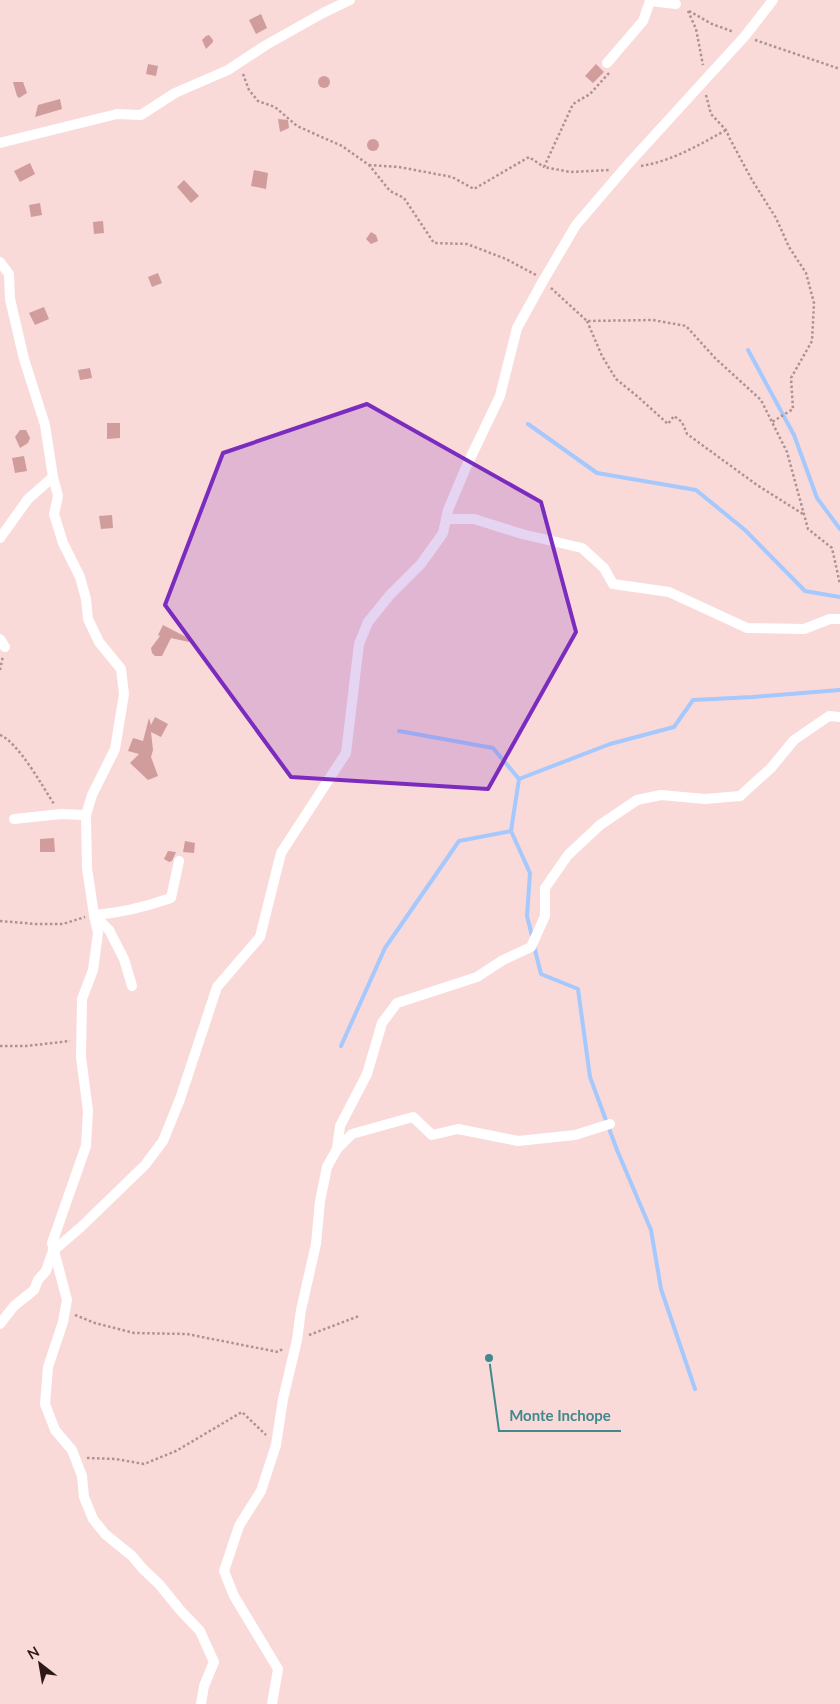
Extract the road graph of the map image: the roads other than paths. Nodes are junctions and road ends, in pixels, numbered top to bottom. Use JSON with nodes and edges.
{"nodes":[{"id":1,"x":350,"y":0,"type":"edge"},
{"id":2,"x":649,"y":0,"type":"edge"},
{"id":3,"x":773,"y":0,"type":"edge"},
{"id":4,"x":676,"y":4,"type":"dead end"},
{"id":5,"x":607,"y":64,"type":"road end"},
{"id":6,"x":0,"y":143,"type":"edge"},
{"id":7,"x":0,"y":262,"type":"edge"},
{"id":8,"x":53,"y":477,"type":"junction"},
{"id":9,"x":446,"y":519,"type":"junction"},
{"id":10,"x":0,"y":538,"type":"edge"},
{"id":11,"x":840,"y":619,"type":"edge"},
{"id":12,"x":840,"y":717,"type":"edge"},
{"id":13,"x":86,"y":816,"type":"junction"},
{"id":14,"x":14,"y":819,"type":"dead end"},
{"id":15,"x":179,"y":861,"type":"dead end"},
{"id":16,"x":94,"y":914,"type":"junction"},
{"id":17,"x":132,"y":986,"type":"dead end"},
{"id":18,"x":610,"y":1124,"type":"dead end"},
{"id":19,"x":337,"y":1149,"type":"junction"},
{"id":20,"x":53,"y":1251,"type":"junction"},
{"id":21,"x":0,"y":1324,"type":"edge"},
{"id":22,"x":201,"y":1704,"type":"edge"},
{"id":23,"x":272,"y":1704,"type":"edge"}],
"edges":[{"from":1,"to":6,"type":"street"},
{"from":2,"to":4,"type":"street"},
{"from":2,"to":5,"type":"street"},
{"from":3,"to":9,"type":"street"},
{"from":7,"to":8,"type":"street"},
{"from":8,"to":10,"type":"street"},
{"from":8,"to":13,"type":"street"},
{"from":9,"to":11,"type":"street"},
{"from":9,"to":20,"type":"street"},
{"from":12,"to":19,"type":"street"},
{"from":13,"to":14,"type":"street"},
{"from":13,"to":16,"type":"street"},
{"from":15,"to":16,"type":"street"},
{"from":16,"to":17,"type":"street"},
{"from":16,"to":20,"type":"street"},
{"from":18,"to":19,"type":"street"},
{"from":19,"to":23,"type":"street"},
{"from":20,"to":21,"type":"street"},
{"from":20,"to":22,"type":"street"}]}
